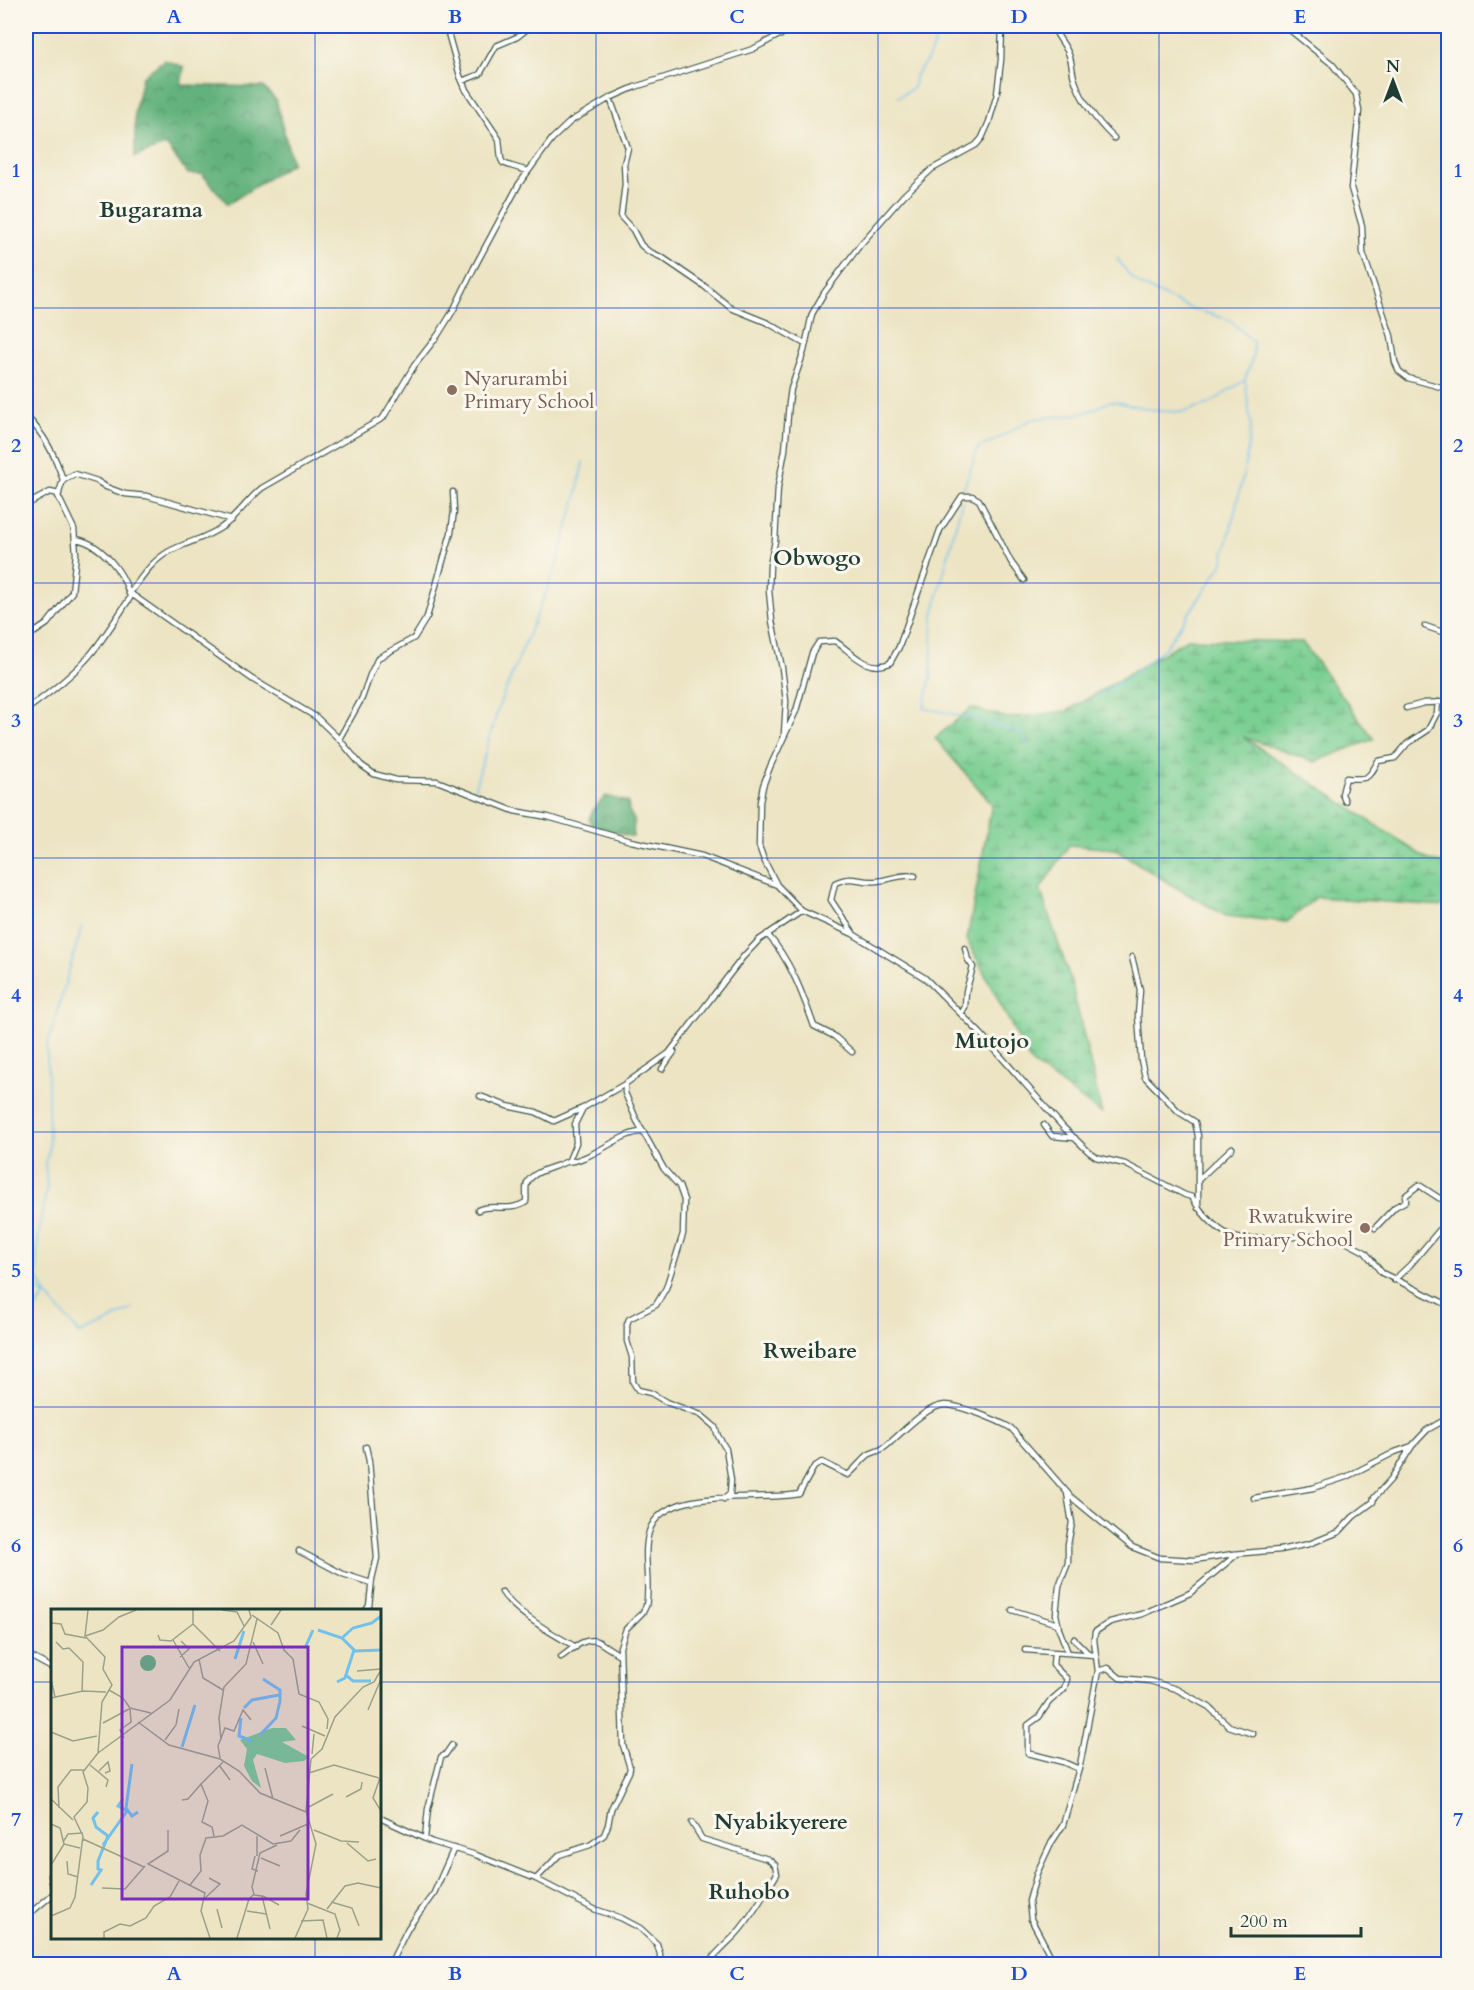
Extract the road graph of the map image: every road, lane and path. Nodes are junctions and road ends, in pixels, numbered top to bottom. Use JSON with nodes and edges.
{"nodes":[{"id":1,"x":446,"y":26,"type":"edge"},
{"id":2,"x":531,"y":26,"type":"edge"},
{"id":3,"x":769,"y":26,"type":"edge"},
{"id":4,"x":796,"y":26,"type":"edge"},
{"id":5,"x":1002,"y":26,"type":"edge"},
{"id":6,"x":1053,"y":26,"type":"edge"},
{"id":7,"x":1285,"y":26,"type":"edge"},
{"id":8,"x":781,"y":35,"type":"junction"},
{"id":9,"x":462,"y":81,"type":"junction"},
{"id":10,"x":609,"y":98,"type":"junction"},
{"id":11,"x":1114,"y":138,"type":"dead end"},
{"id":12,"x":528,"y":171,"type":"junction"},
{"id":13,"x":805,"y":344,"type":"junction"},
{"id":14,"x":1449,"y":390,"type":"edge"},
{"id":15,"x":26,"y":416,"type":"edge"},
{"id":16,"x":63,"y":480,"type":"junction"},
{"id":17,"x":453,"y":492,"type":"dead end"},
{"id":18,"x":59,"y":494,"type":"junction"},
{"id":19,"x":26,"y":505,"type":"edge"},
{"id":20,"x":232,"y":520,"type":"junction"},
{"id":21,"x":75,"y":539,"type":"junction"},
{"id":22,"x":1024,"y":580,"type":"dead end"},
{"id":23,"x":130,"y":595,"type":"junction"},
{"id":24,"x":1425,"y":626,"type":"dead end"},
{"id":25,"x":26,"y":634,"type":"edge"},
{"id":26,"x":1449,"y":634,"type":"edge"},
{"id":27,"x":1438,"y":702,"type":"junction"},
{"id":28,"x":1449,"y":702,"type":"edge"},
{"id":29,"x":1406,"y":708,"type":"dead end"},
{"id":30,"x":26,"y":710,"type":"edge"},
{"id":31,"x":784,"y":734,"type":"junction"},
{"id":32,"x":339,"y":739,"type":"junction"},
{"id":33,"x":1344,"y":801,"type":"dead end"},
{"id":34,"x":915,"y":876,"type":"dead end"},
{"id":35,"x":777,"y":885,"type":"junction"},
{"id":36,"x":802,"y":911,"type":"junction"},
{"id":37,"x":768,"y":934,"type":"junction"},
{"id":38,"x":853,"y":934,"type":"junction"},
{"id":39,"x":964,"y":948,"type":"dead end"},
{"id":40,"x":1132,"y":957,"type":"dead end"},
{"id":41,"x":961,"y":1014,"type":"junction"},
{"id":42,"x":672,"y":1050,"type":"junction"},
{"id":43,"x":852,"y":1052,"type":"dead end"},
{"id":44,"x":662,"y":1069,"type":"dead end"},
{"id":45,"x":626,"y":1084,"type":"junction"},
{"id":46,"x":480,"y":1096,"type":"dead end"},
{"id":47,"x":583,"y":1108,"type":"junction"},
{"id":48,"x":1044,"y":1125,"type":"dead end"},
{"id":49,"x":644,"y":1132,"type":"junction"},
{"id":50,"x":1075,"y":1138,"type":"junction"},
{"id":51,"x":1232,"y":1148,"type":"dead end"},
{"id":52,"x":567,"y":1162,"type":"junction"},
{"id":53,"x":1198,"y":1180,"type":"junction"},
{"id":54,"x":1449,"y":1201,"type":"edge"},
{"id":55,"x":1198,"y":1208,"type":"junction"},
{"id":56,"x":478,"y":1210,"type":"dead end"},
{"id":57,"x":1449,"y":1220,"type":"edge"},
{"id":58,"x":1376,"y":1228,"type":"dead end"},
{"id":59,"x":1394,"y":1280,"type":"junction"},
{"id":60,"x":1449,"y":1305,"type":"edge"},
{"id":61,"x":1449,"y":1418,"type":"edge"},
{"id":62,"x":1412,"y":1446,"type":"junction"},
{"id":63,"x":366,"y":1447,"type":"dead end"},
{"id":64,"x":1067,"y":1493,"type":"junction"},
{"id":65,"x":724,"y":1498,"type":"junction"},
{"id":66,"x":1254,"y":1498,"type":"dead end"},
{"id":67,"x":299,"y":1551,"type":"dead end"},
{"id":68,"x":1236,"y":1555,"type":"junction"},
{"id":69,"x":371,"y":1583,"type":"junction"},
{"id":70,"x":502,"y":1592,"type":"dead end"},
{"id":71,"x":367,"y":1609,"type":"edge"},
{"id":72,"x":1012,"y":1610,"type":"dead end"},
{"id":73,"x":1058,"y":1624,"type":"junction"},
{"id":74,"x":1074,"y":1640,"type":"dead end"},
{"id":75,"x":576,"y":1647,"type":"junction"},
{"id":76,"x":1025,"y":1650,"type":"dead end"},
{"id":77,"x":1054,"y":1653,"type":"junction"},
{"id":78,"x":1068,"y":1653,"type":"junction"},
{"id":79,"x":26,"y":1654,"type":"edge"},
{"id":80,"x":1092,"y":1654,"type":"junction"},
{"id":81,"x":620,"y":1655,"type":"junction"},
{"id":82,"x":561,"y":1657,"type":"dead end"},
{"id":83,"x":51,"y":1667,"type":"edge"},
{"id":84,"x":1098,"y":1671,"type":"junction"},
{"id":85,"x":1253,"y":1734,"type":"dead end"},
{"id":86,"x":452,"y":1745,"type":"dead end"},
{"id":87,"x":1079,"y":1769,"type":"junction"},
{"id":88,"x":381,"y":1818,"type":"edge"},
{"id":89,"x":692,"y":1823,"type":"dead end"},
{"id":90,"x":425,"y":1838,"type":"junction"},
{"id":91,"x":454,"y":1848,"type":"junction"},
{"id":92,"x":536,"y":1879,"type":"junction"},
{"id":93,"x":51,"y":1896,"type":"edge"},
{"id":94,"x":26,"y":1913,"type":"edge"},
{"id":95,"x":1048,"y":1958,"type":"junction"},
{"id":96,"x":390,"y":1965,"type":"edge"},
{"id":97,"x":660,"y":1965,"type":"edge"},
{"id":98,"x":708,"y":1965,"type":"edge"},
{"id":99,"x":1035,"y":1965,"type":"edge"},
{"id":100,"x":1092,"y":1965,"type":"edge"}],
"edges":[{"from":1,"to":9,"type":"street"},
{"from":2,"to":9,"type":"street"},
{"from":3,"to":8,"type":"street"},
{"from":4,"to":8,"type":"street"},
{"from":5,"to":13,"type":"street"},
{"from":6,"to":11,"type":"street"},
{"from":7,"to":14,"type":"street"},
{"from":8,"to":10,"type":"street"},
{"from":9,"to":12,"type":"street"},
{"from":10,"to":12,"type":"street"},
{"from":10,"to":13,"type":"street"},
{"from":12,"to":20,"type":"street"},
{"from":13,"to":31,"type":"street"},
{"from":15,"to":16,"type":"street"},
{"from":16,"to":18,"type":"street"},
{"from":16,"to":20,"type":"street"},
{"from":17,"to":32,"type":"street"},
{"from":18,"to":19,"type":"street"},
{"from":18,"to":21,"type":"street"},
{"from":20,"to":23,"type":"street"},
{"from":21,"to":23,"type":"street"},
{"from":21,"to":25,"type":"street"},
{"from":22,"to":31,"type":"street"},
{"from":23,"to":30,"type":"street"},
{"from":23,"to":32,"type":"street"},
{"from":24,"to":26,"type":"street"},
{"from":27,"to":28,"type":"street"},
{"from":27,"to":29,"type":"street"},
{"from":27,"to":33,"type":"street"},
{"from":31,"to":35,"type":"street"},
{"from":32,"to":35,"type":"street"},
{"from":34,"to":38,"type":"street"},
{"from":35,"to":36,"type":"street"},
{"from":36,"to":37,"type":"street"},
{"from":36,"to":38,"type":"street"},
{"from":37,"to":42,"type":"street"},
{"from":37,"to":43,"type":"street"},
{"from":38,"to":41,"type":"street"},
{"from":39,"to":41,"type":"street"},
{"from":40,"to":53,"type":"street"},
{"from":41,"to":50,"type":"street"},
{"from":42,"to":44,"type":"street"},
{"from":42,"to":45,"type":"street"},
{"from":45,"to":47,"type":"street"},
{"from":45,"to":49,"type":"street"},
{"from":46,"to":47,"type":"street"},
{"from":47,"to":52,"type":"street"},
{"from":48,"to":50,"type":"street"},
{"from":49,"to":52,"type":"street"},
{"from":49,"to":65,"type":"street"},
{"from":50,"to":55,"type":"street"},
{"from":51,"to":53,"type":"street"},
{"from":52,"to":56,"type":"street"},
{"from":53,"to":55,"type":"street"},
{"from":54,"to":58,"type":"street"},
{"from":55,"to":59,"type":"street"},
{"from":57,"to":59,"type":"street"},
{"from":59,"to":60,"type":"street"},
{"from":61,"to":62,"type":"street"},
{"from":62,"to":66,"type":"street"},
{"from":62,"to":68,"type":"street"},
{"from":63,"to":69,"type":"street"},
{"from":64,"to":65,"type":"street"},
{"from":64,"to":68,"type":"street"},
{"from":64,"to":73,"type":"street"},
{"from":65,"to":81,"type":"street"},
{"from":67,"to":69,"type":"street"},
{"from":68,"to":80,"type":"street"},
{"from":69,"to":71,"type":"street"},
{"from":70,"to":75,"type":"street"},
{"from":72,"to":73,"type":"street"},
{"from":73,"to":78,"type":"street"},
{"from":74,"to":80,"type":"street"},
{"from":75,"to":81,"type":"street"},
{"from":75,"to":82,"type":"street"},
{"from":76,"to":77,"type":"street"},
{"from":77,"to":78,"type":"street"},
{"from":77,"to":87,"type":"street"},
{"from":78,"to":80,"type":"street"},
{"from":79,"to":83,"type":"street"},
{"from":80,"to":84,"type":"street"},
{"from":81,"to":92,"type":"street"},
{"from":84,"to":85,"type":"street"},
{"from":84,"to":87,"type":"street"},
{"from":86,"to":90,"type":"street"},
{"from":87,"to":95,"type":"street"},
{"from":88,"to":90,"type":"street"},
{"from":89,"to":98,"type":"street"},
{"from":90,"to":91,"type":"street"},
{"from":91,"to":92,"type":"street"},
{"from":91,"to":96,"type":"street"},
{"from":92,"to":97,"type":"street"},
{"from":93,"to":94,"type":"street"},
{"from":95,"to":99,"type":"street"},
{"from":95,"to":100,"type":"street"}]}
